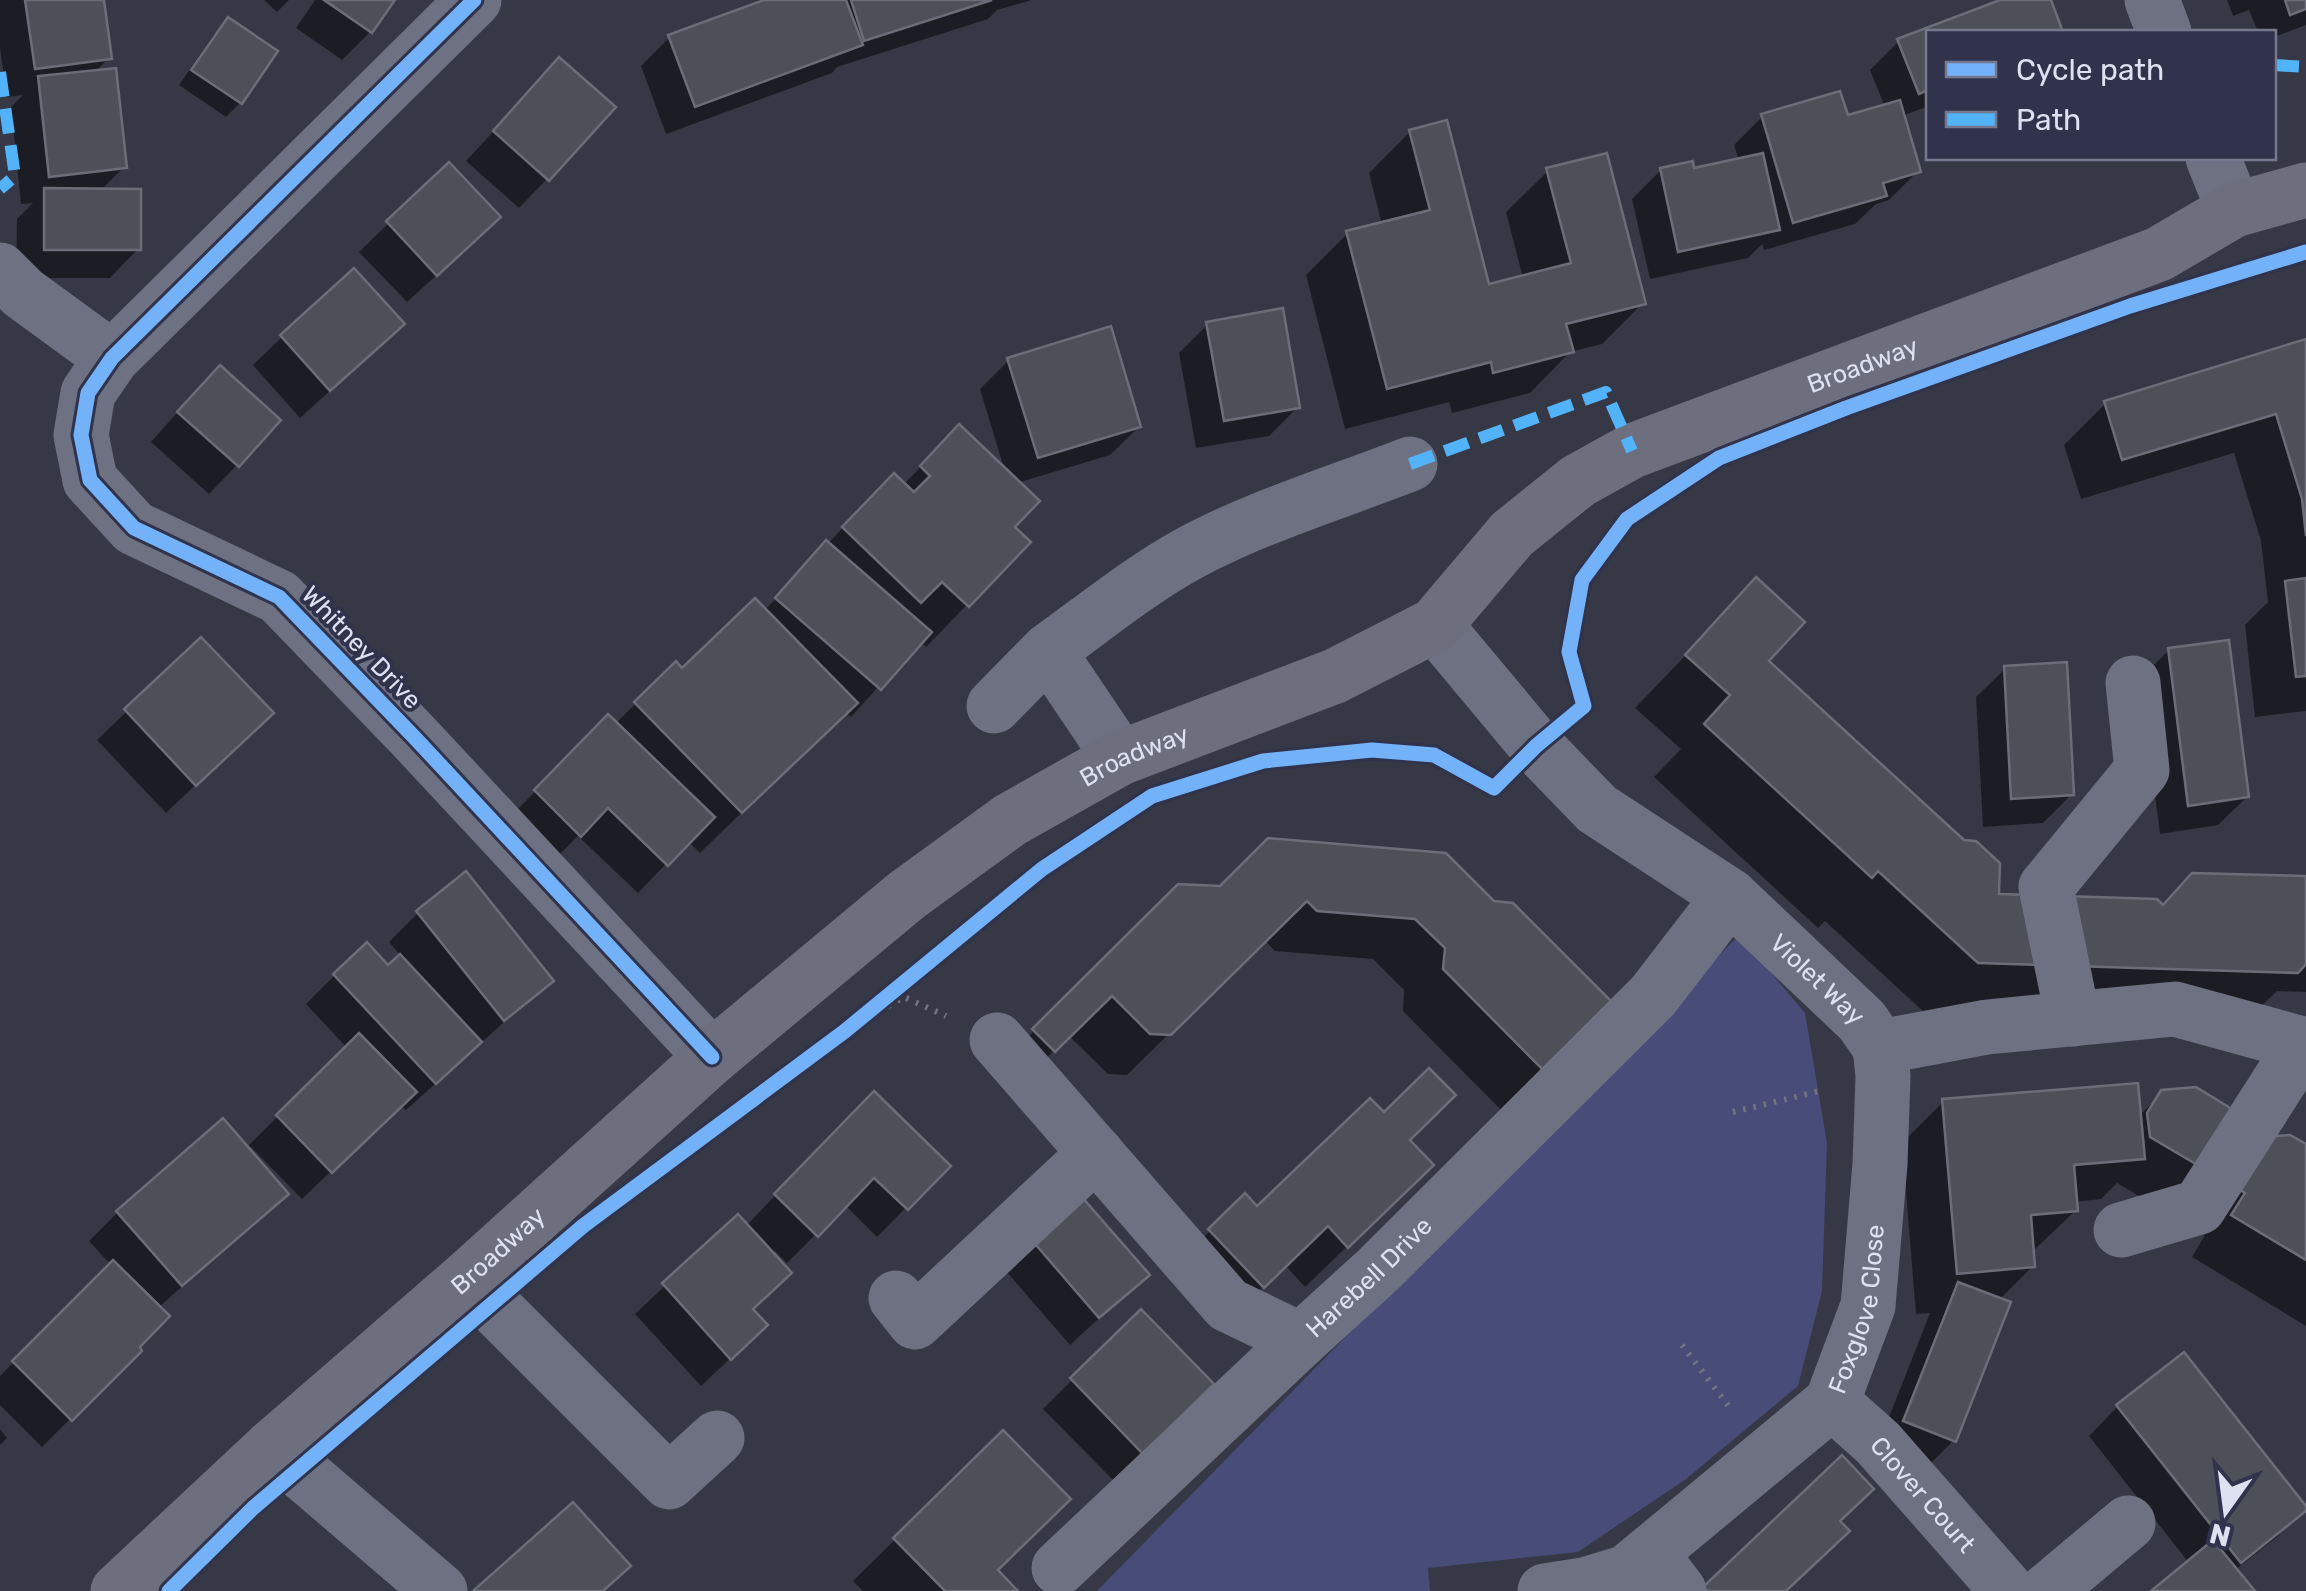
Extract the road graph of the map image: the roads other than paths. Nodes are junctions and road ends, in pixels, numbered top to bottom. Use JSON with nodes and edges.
{"nodes":[{"id":1,"x":474,"y":0,"type":"edge"},
{"id":2,"x":2152,"y":0,"type":"edge"},
{"id":3,"x":2163,"y":30,"type":"edge"},
{"id":4,"x":2214,"y":160,"type":"edge"},
{"id":5,"x":2306,"y":190,"type":"edge"},
{"id":6,"x":2234,"y":210,"type":"junction"},
{"id":7,"x":0,"y":270,"type":"edge"},
{"id":8,"x":112,"y":358,"type":"junction"},
{"id":9,"x":1410,"y":464,"type":"dead end"},
{"id":10,"x":1435,"y":625,"type":"junction"},
{"id":11,"x":1048,"y":651,"type":"junction"},
{"id":12,"x":2133,"y":683,"type":"dead end"},
{"id":13,"x":994,"y":706,"type":"dead end"},
{"id":14,"x":1120,"y":758,"type":"junction"},
{"id":15,"x":1730,"y":896,"type":"junction"},
{"id":16,"x":2072,"y":1019,"type":"junction"},
{"id":17,"x":997,"y":1040,"type":"road end"},
{"id":18,"x":2305,"y":1044,"type":"edge"},
{"id":19,"x":712,"y":1057,"type":"junction"},
{"id":20,"x":1881,"y":1061,"type":"junction"},
{"id":21,"x":1096,"y":1153,"type":"junction"},
{"id":22,"x":2121,"y":1230,"type":"dead end"},
{"id":23,"x":466,"y":1279,"type":"junction"},
{"id":24,"x":896,"y":1298,"type":"dead end"},
{"id":25,"x":1301,"y":1340,"type":"junction"},
{"id":26,"x":1832,"y":1402,"type":"junction"},
{"id":27,"x":717,"y":1438,"type":"dead end"},
{"id":28,"x":272,"y":1448,"type":"junction"},
{"id":29,"x":2128,"y":1523,"type":"dead end"},
{"id":30,"x":1059,"y":1568,"type":"dead end"},
{"id":31,"x":1664,"y":1572,"type":"edge"},
{"id":32,"x":118,"y":1591,"type":"edge"},
{"id":33,"x":440,"y":1591,"type":"edge"},
{"id":34,"x":1545,"y":1591,"type":"edge"},
{"id":35,"x":2008,"y":1591,"type":"edge"},
{"id":36,"x":2046,"y":1591,"type":"edge"}],
"edges":[{"from":1,"to":8,"type":"street","name":"Whitney Drive"},
{"from":2,"to":3,"type":"street"},
{"from":4,"to":6,"type":"street"},
{"from":5,"to":6,"type":"main road","name":"Broadway"},
{"from":6,"to":10,"type":"main road","name":"Broadway"},
{"from":7,"to":8,"type":"street"},
{"from":8,"to":19,"type":"street","name":"Whitney Drive"},
{"from":9,"to":11,"type":"street"},
{"from":10,"to":14,"type":"main road","name":"Broadway"},
{"from":10,"to":15,"type":"street","name":"Violet Way"},
{"from":11,"to":13,"type":"street"},
{"from":11,"to":14,"type":"street"},
{"from":12,"to":16,"type":"street"},
{"from":14,"to":19,"type":"main road","name":"Broadway"},
{"from":15,"to":20,"type":"street","name":"Violet Way"},
{"from":15,"to":25,"type":"street","name":"Harebell Drive"},
{"from":16,"to":18,"type":"street","name":"Violet Way"},
{"from":16,"to":20,"type":"street","name":"Violet Way"},
{"from":17,"to":21,"type":"street","name":"Harebell Drive"},
{"from":18,"to":22,"type":"street"},
{"from":19,"to":23,"type":"main road","name":"Broadway"},
{"from":20,"to":26,"type":"street","name":"Foxglove Close"},
{"from":21,"to":24,"type":"street"},
{"from":21,"to":25,"type":"street","name":"Harebell Drive"},
{"from":23,"to":27,"type":"street"},
{"from":23,"to":28,"type":"main road","name":"Broadway"},
{"from":25,"to":30,"type":"street"},
{"from":26,"to":31,"type":"street","name":"Foxglove Close"},
{"from":26,"to":35,"type":"street","name":"Clover Court"},
{"from":28,"to":32,"type":"main road","name":"Broadway"},
{"from":28,"to":33,"type":"street"},
{"from":29,"to":36,"type":"street"},
{"from":31,"to":34,"type":"street","name":"Foxglove Close"}]}
